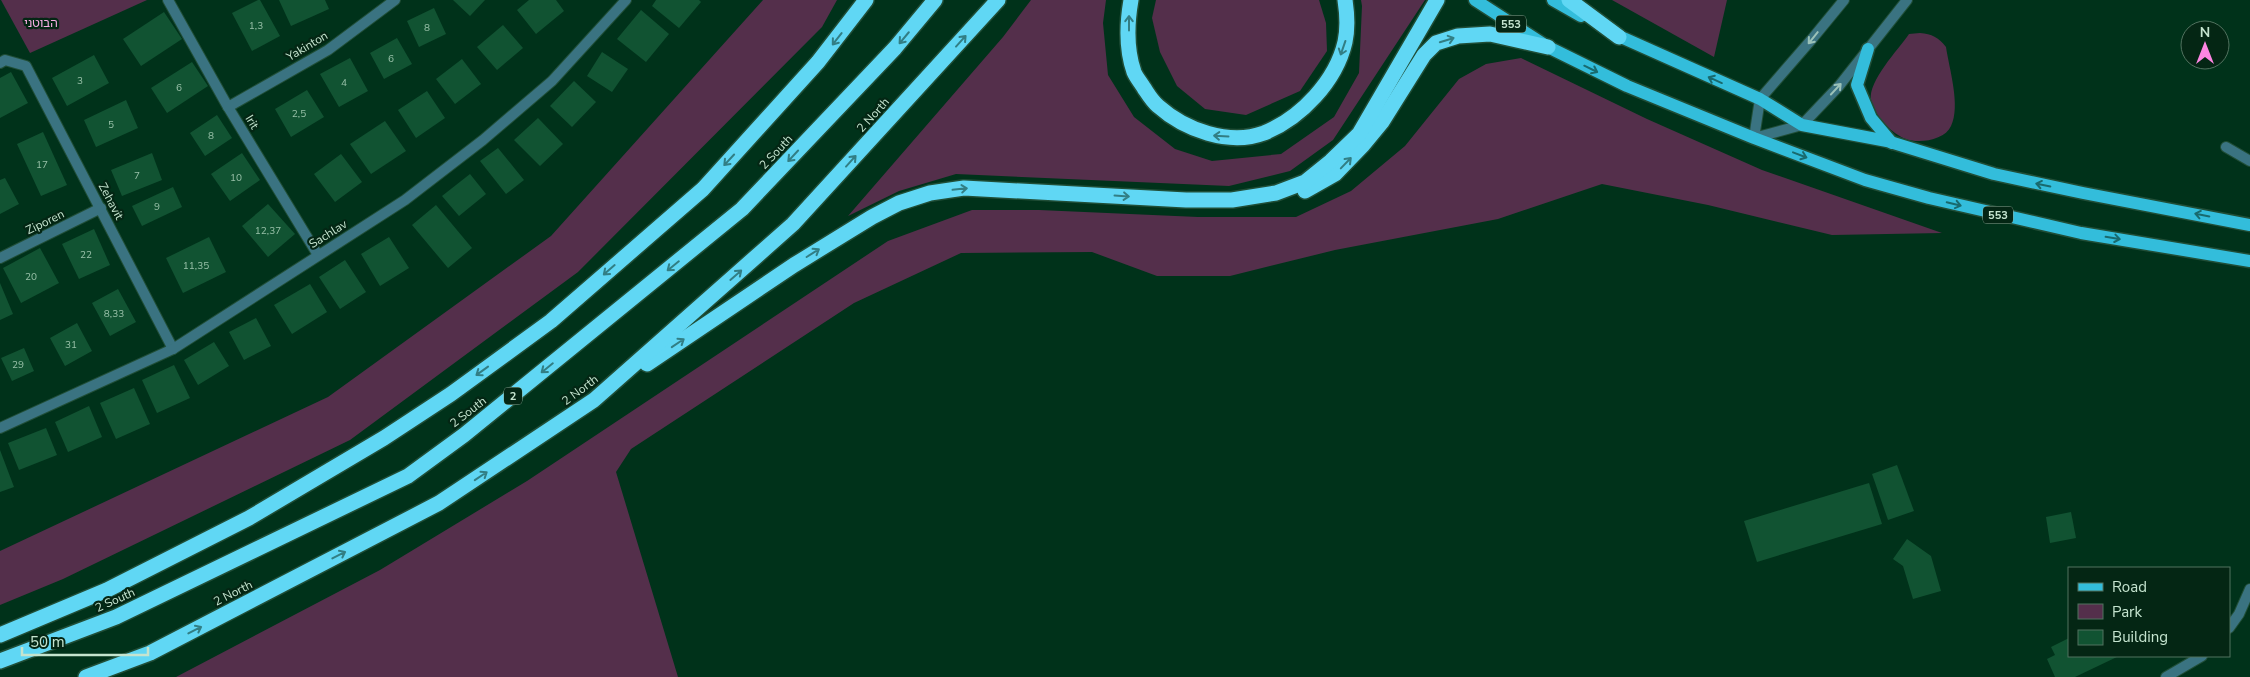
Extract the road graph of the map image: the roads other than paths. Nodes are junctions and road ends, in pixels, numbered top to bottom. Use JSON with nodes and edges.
{"nodes":[{"id":1,"x":168,"y":0,"type":"edge"},
{"id":2,"x":395,"y":0,"type":"edge"},
{"id":3,"x":626,"y":0,"type":"edge"},
{"id":4,"x":866,"y":0,"type":"edge"},
{"id":5,"x":935,"y":0,"type":"edge"},
{"id":6,"x":998,"y":0,"type":"edge"},
{"id":7,"x":1132,"y":0,"type":"edge"},
{"id":8,"x":1345,"y":0,"type":"edge"},
{"id":9,"x":1436,"y":0,"type":"edge"},
{"id":10,"x":1475,"y":0,"type":"edge"},
{"id":11,"x":1553,"y":0,"type":"edge"},
{"id":12,"x":1569,"y":0,"type":"edge"},
{"id":13,"x":1844,"y":0,"type":"edge"},
{"id":14,"x":1907,"y":0,"type":"edge"},
{"id":15,"x":1619,"y":37,"type":"junction"},
{"id":16,"x":1548,"y":47,"type":"junction"},
{"id":17,"x":1868,"y":49,"type":"junction"},
{"id":18,"x":0,"y":63,"type":"edge"},
{"id":19,"x":1760,"y":99,"type":"junction"},
{"id":20,"x":228,"y":107,"type":"junction"},
{"id":21,"x":1802,"y":124,"type":"junction"},
{"id":22,"x":1754,"y":138,"type":"junction"},
{"id":23,"x":1892,"y":143,"type":"junction"},
{"id":24,"x":2226,"y":147,"type":"dead end"},
{"id":25,"x":2250,"y":161,"type":"edge"},
{"id":26,"x":1186,"y":200,"type":"junction"},
{"id":27,"x":101,"y":208,"type":"junction"},
{"id":28,"x":2250,"y":225,"type":"edge"},
{"id":29,"x":318,"y":255,"type":"junction"},
{"id":30,"x":0,"y":258,"type":"edge"},
{"id":31,"x":2230,"y":258,"type":"junction"},
{"id":32,"x":2250,"y":261,"type":"edge"},
{"id":33,"x":2250,"y":267,"type":"edge"},
{"id":34,"x":173,"y":349,"type":"junction"},
{"id":35,"x":594,"y":400,"type":"junction"},
{"id":36,"x":0,"y":428,"type":"edge"},
{"id":37,"x":2250,"y":589,"type":"edge"},
{"id":38,"x":2230,"y":627,"type":"edge"},
{"id":39,"x":0,"y":635,"type":"edge"},
{"id":40,"x":2200,"y":657,"type":"edge"},
{"id":41,"x":0,"y":660,"type":"edge"},
{"id":42,"x":86,"y":677,"type":"edge"},
{"id":43,"x":2166,"y":677,"type":"edge"}],
"edges":[{"from":1,"to":20,"type":"street","name":"Irit"},
{"from":2,"to":20,"type":"street","name":"Yakinton"},
{"from":3,"to":29,"type":"street","name":"Sachlav"},
{"from":4,"to":39,"type":"highway","one_way":true},
{"from":5,"to":41,"type":"highway","name":"2 South","number":"2","one_way":true},
{"from":35,"to":6,"type":"highway","name":"2 North","one_way":true},
{"from":8,"to":7,"type":"highway","one_way":true},
{"from":9,"to":26,"type":"highway"},
{"from":10,"to":16,"type":"main road","number":"553"},
{"from":11,"to":15,"type":"main road"},
{"from":12,"to":15,"type":"highway"},
{"from":13,"to":19,"type":"street","one_way":true},
{"from":14,"to":17,"type":"street"},
{"from":19,"to":15,"type":"main road","one_way":true},
{"from":16,"to":22,"type":"main road","number":"553","one_way":true},
{"from":26,"to":16,"type":"highway","one_way":true},
{"from":21,"to":17,"type":"street","one_way":true},
{"from":17,"to":23,"type":"main road"},
{"from":18,"to":27,"type":"street","name":"Zehavit"},
{"from":19,"to":21,"type":"main road"},
{"from":19,"to":22,"type":"street"},
{"from":20,"to":29,"type":"street","name":"Irit"},
{"from":21,"to":22,"type":"street"},
{"from":21,"to":23,"type":"main road"},
{"from":22,"to":31,"type":"main road","number":"553","one_way":true},
{"from":28,"to":23,"type":"main road","one_way":true},
{"from":24,"to":25,"type":"street"},
{"from":35,"to":26,"type":"highway","one_way":true},
{"from":27,"to":30,"type":"street","name":"Ziporen"},
{"from":27,"to":34,"type":"street","name":"Zehavit"},
{"from":29,"to":34,"type":"street","name":"Sachlav"},
{"from":31,"to":32,"type":"main road","number":"553"},
{"from":31,"to":33,"type":"main road"},
{"from":34,"to":36,"type":"street","name":"Sachlav"},
{"from":42,"to":35,"type":"highway","name":"2 North","one_way":true},
{"from":37,"to":38,"type":"street"},
{"from":40,"to":43,"type":"street"}]}
